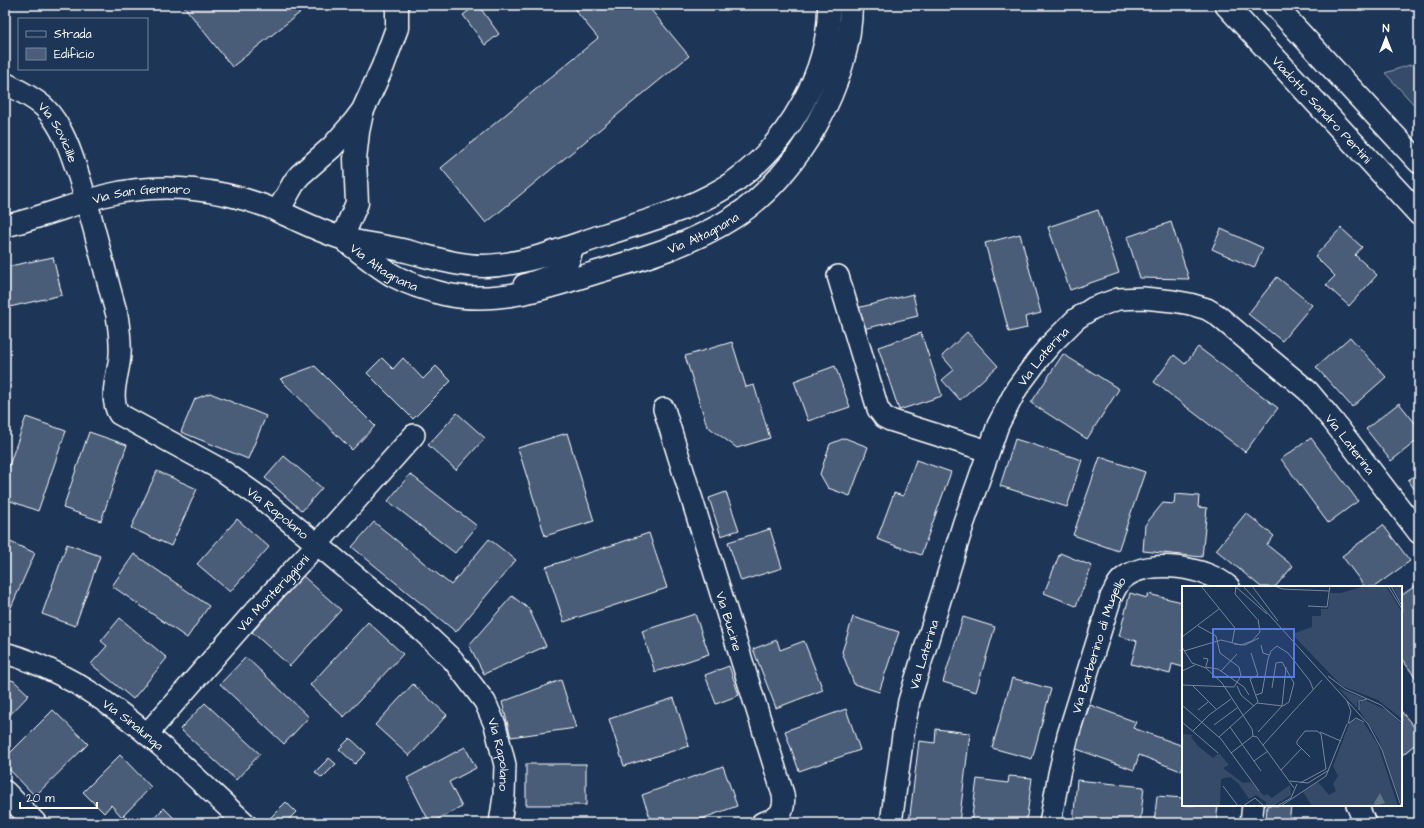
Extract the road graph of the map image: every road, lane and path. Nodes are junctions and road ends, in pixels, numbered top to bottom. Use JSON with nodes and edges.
{"nodes":[{"id":1,"x":397,"y":5,"type":"edge"},
{"id":2,"x":829,"y":5,"type":"edge"},
{"id":3,"x":851,"y":5,"type":"edge"},
{"id":4,"x":1226,"y":5,"type":"edge"},
{"id":5,"x":1274,"y":5,"type":"edge"},
{"id":6,"x":5,"y":83,"type":"edge"},
{"id":7,"x":363,"y":110,"type":"junction"},
{"id":8,"x":1419,"y":162,"type":"edge"},
{"id":9,"x":87,"y":202,"type":"junction"},
{"id":10,"x":278,"y":211,"type":"junction"},
{"id":11,"x":1419,"y":214,"type":"edge"},
{"id":12,"x":5,"y":226,"type":"edge"},
{"id":13,"x":342,"y":238,"type":"junction"},
{"id":14,"x":572,"y":246,"type":"junction"},
{"id":15,"x":531,"y":259,"type":"junction"},
{"id":16,"x":838,"y":276,"type":"dead end"},
{"id":17,"x":516,"y":290,"type":"junction"},
{"id":18,"x":664,"y":409,"type":"dead end"},
{"id":19,"x":414,"y":435,"type":"dead end"},
{"id":20,"x":988,"y":451,"type":"junction"},
{"id":21,"x":1419,"y":533,"type":"edge"},
{"id":22,"x":317,"y":544,"type":"junction"},
{"id":23,"x":1228,"y":586,"type":"edge"},
{"id":24,"x":5,"y":653,"type":"edge"},
{"id":25,"x":147,"y":734,"type":"junction"},
{"id":26,"x":5,"y":792,"type":"edge"},
{"id":27,"x":1253,"y":806,"type":"edge"},
{"id":28,"x":1357,"y":806,"type":"edge"},
{"id":29,"x":35,"y":823,"type":"edge"},
{"id":30,"x":245,"y":823,"type":"edge"},
{"id":31,"x":500,"y":823,"type":"edge"},
{"id":32,"x":762,"y":823,"type":"edge"},
{"id":33,"x":891,"y":823,"type":"edge"},
{"id":34,"x":1050,"y":823,"type":"edge"},
{"id":35,"x":1251,"y":823,"type":"edge"},
{"id":36,"x":1365,"y":823,"type":"edge"}],
"edges":[{"from":1,"to":7,"type":"street"},
{"from":2,"to":14,"type":"street","name":"Via Altagnana"},
{"from":3,"to":17,"type":"street","name":"Via Altagnana"},
{"from":4,"to":11,"type":"street","name":"Viadotto Sandro Pertini"},
{"from":5,"to":8,"type":"street"},
{"from":6,"to":9,"type":"street","name":"Via Sovicille"},
{"from":7,"to":10,"type":"street"},
{"from":7,"to":13,"type":"street"},
{"from":9,"to":10,"type":"street","name":"Via San Gennaro"},
{"from":9,"to":12,"type":"street","name":"Via San Gennaro"},
{"from":9,"to":22,"type":"street","name":"Via Rapolano"},
{"from":10,"to":13,"type":"street","name":"Via San Gennaro"},
{"from":13,"to":15,"type":"street","name":"Via Altagnana"},
{"from":13,"to":17,"type":"street","name":"Via Altagnana"},
{"from":14,"to":15,"type":"street","name":"Via Altagnana"},
{"from":14,"to":17,"type":"street"},
{"from":15,"to":17,"type":"street"},
{"from":16,"to":20,"type":"street"},
{"from":18,"to":32,"type":"street","name":"Via Bucine"},
{"from":19,"to":22,"type":"street","name":"Via Monteriggioni"},
{"from":20,"to":21,"type":"street","name":"Via Laterina"},
{"from":20,"to":33,"type":"street","name":"Via Laterina"},
{"from":22,"to":25,"type":"street","name":"Via Monteriggioni"},
{"from":22,"to":31,"type":"street","name":"Via Rapolano"},
{"from":23,"to":34,"type":"street","name":"Via Barberino di Mugello"},
{"from":24,"to":25,"type":"street","name":"Via Sinalunga"},
{"from":25,"to":30,"type":"street","name":"Via Sinalunga"},
{"from":26,"to":29,"type":"street"},
{"from":27,"to":35,"type":"street"},
{"from":28,"to":36,"type":"street"}]}
